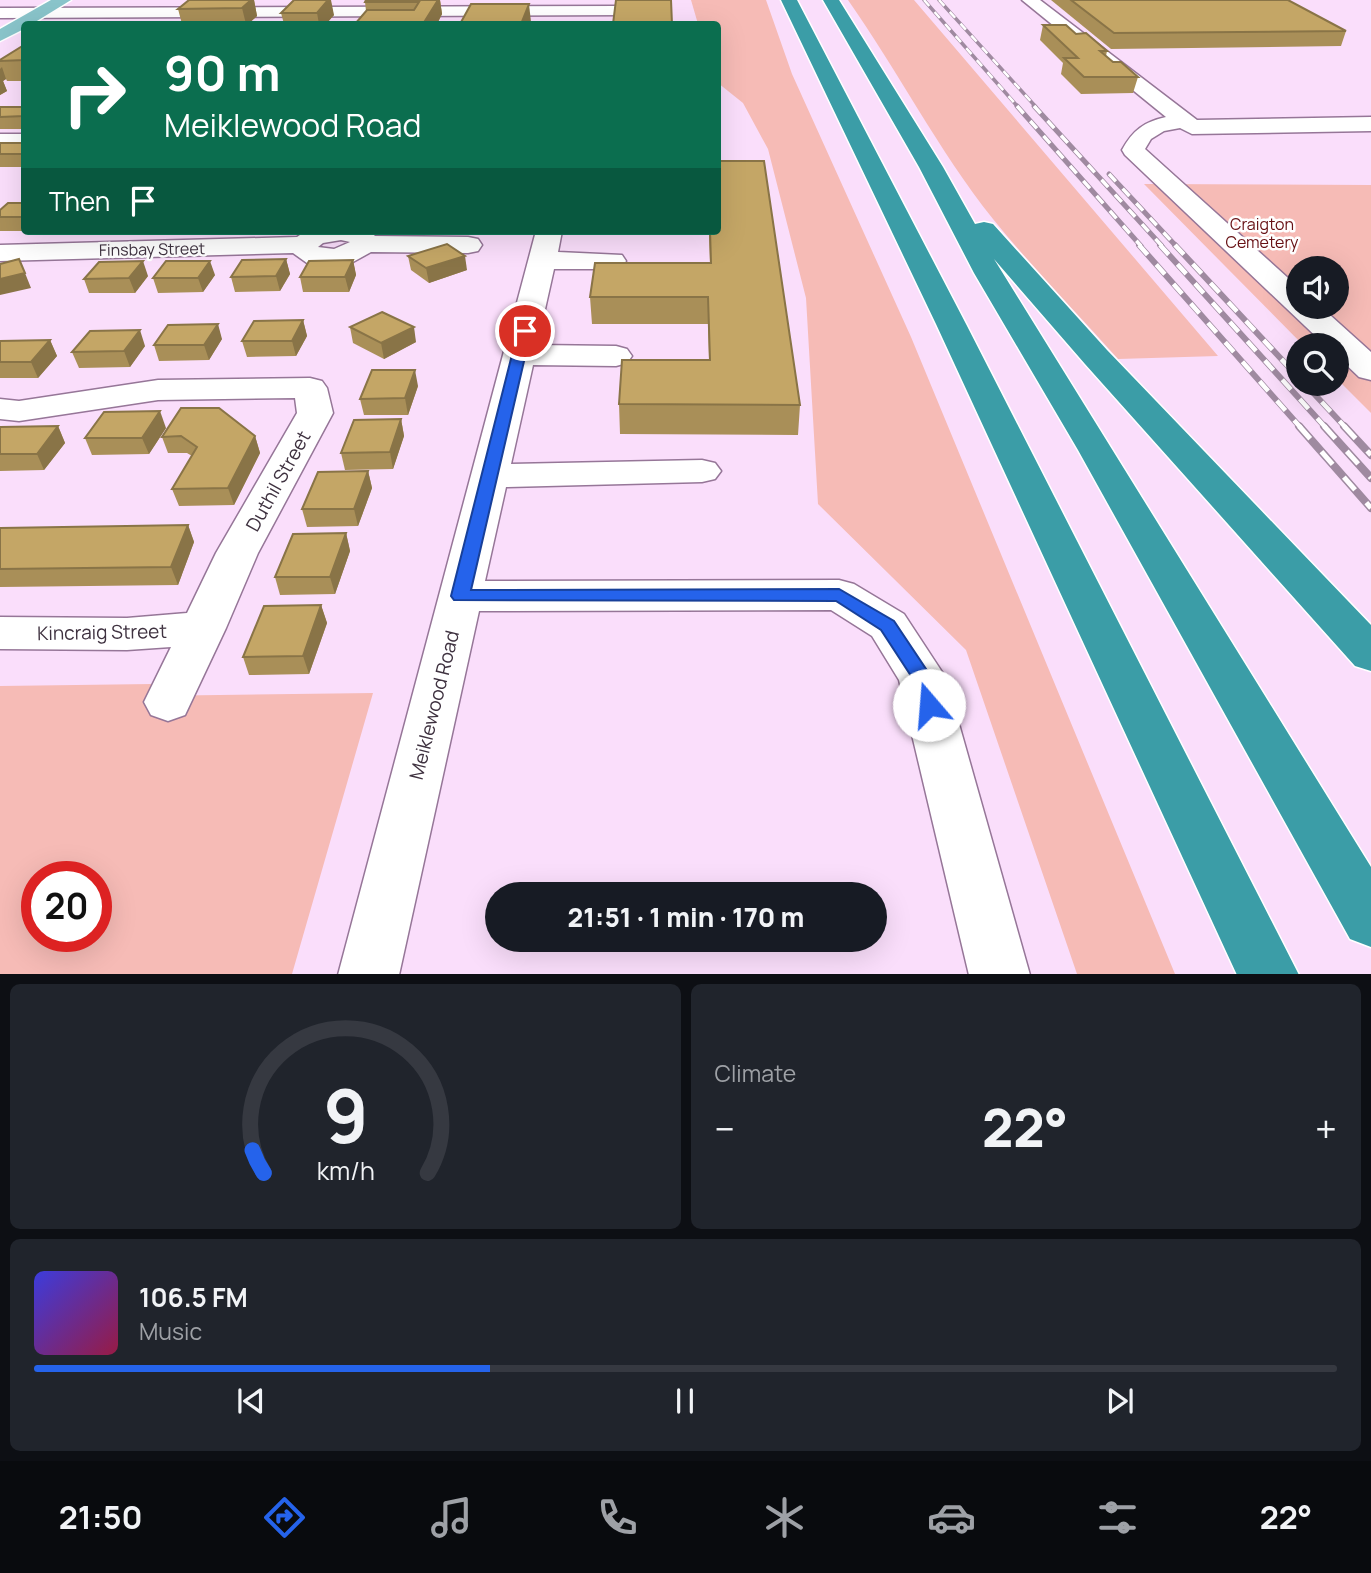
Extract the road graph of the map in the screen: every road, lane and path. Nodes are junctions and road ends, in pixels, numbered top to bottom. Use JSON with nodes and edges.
{"nodes":[{"id":1,"x":505,"y":0,"type":"edge"},
{"id":2,"x":789,"y":0,"type":"edge"},
{"id":3,"x":831,"y":0,"type":"edge"},
{"id":4,"x":1030,"y":0,"type":"edge"},
{"id":5,"x":368,"y":2,"type":"edge"},
{"id":6,"x":100,"y":4,"type":"edge"},
{"id":7,"x":64,"y":6,"type":"edge"},
{"id":8,"x":179,"y":11,"type":"junction"},
{"id":9,"x":621,"y":11,"type":"edge"},
{"id":10,"x":291,"y":12,"type":"junction"},
{"id":11,"x":0,"y":13,"type":"edge"},
{"id":12,"x":43,"y":18,"type":"edge"},
{"id":13,"x":456,"y":18,"type":"edge"},
{"id":14,"x":593,"y":18,"type":"edge"},
{"id":15,"x":164,"y":21,"type":"edge"},
{"id":16,"x":280,"y":21,"type":"edge"},
{"id":17,"x":21,"y":27,"type":"edge"},
{"id":18,"x":0,"y":36,"type":"edge"},
{"id":19,"x":21,"y":38,"type":"edge"},
{"id":20,"x":0,"y":51,"type":"edge"},
{"id":21,"x":1184,"y":121,"type":"junction"},
{"id":22,"x":1371,"y":124,"type":"edge"},
{"id":23,"x":0,"y":141,"type":"edge"},
{"id":24,"x":21,"y":141,"type":"edge"},
{"id":25,"x":931,"y":167,"type":"junction"},
{"id":26,"x":467,"y":245,"type":"dead end"},
{"id":27,"x":546,"y":246,"type":"edge"},
{"id":28,"x":0,"y":253,"type":"edge"},
{"id":29,"x":612,"y":261,"type":"edge"},
{"id":30,"x":1286,"y":292,"type":"edge"},
{"id":31,"x":1315,"y":319,"type":"edge"},
{"id":32,"x":519,"y":355,"type":"junction"},
{"id":33,"x":616,"y":356,"type":"dead end"},
{"id":34,"x":1371,"y":370,"type":"edge"},
{"id":35,"x":0,"y":409,"type":"edge"},
{"id":36,"x":702,"y":471,"type":"dead end"},
{"id":37,"x":490,"y":476,"type":"junction"},
{"id":38,"x":460,"y":596,"type":"junction"},
{"id":39,"x":204,"y":628,"type":"junction"},
{"id":40,"x":0,"y":633,"type":"edge"},
{"id":41,"x":1371,"y":654,"type":"edge"},
{"id":42,"x":168,"y":702,"type":"dead end"},
{"id":43,"x":1371,"y":919,"type":"edge"},
{"id":44,"x":369,"y":974,"type":"edge"},
{"id":45,"x":1000,"y":974,"type":"edge"},
{"id":46,"x":1269,"y":974,"type":"edge"}],
"edges":[{"from":1,"to":5,"type":"street"},
{"from":2,"to":46,"type":"highway"},
{"from":3,"to":25,"type":"highway"},
{"from":4,"to":21,"type":"street"},
{"from":5,"to":6,"type":"street"},
{"from":6,"to":7,"type":"main road"},
{"from":6,"to":8,"type":"street"},
{"from":7,"to":12,"type":"main road"},
{"from":8,"to":10,"type":"street"},
{"from":8,"to":15,"type":"street"},
{"from":9,"to":14,"type":"street"},
{"from":10,"to":13,"type":"street"},
{"from":10,"to":16,"type":"street"},
{"from":11,"to":12,"type":"street"},
{"from":13,"to":14,"type":"street"},
{"from":17,"to":18,"type":"main road"},
{"from":19,"to":20,"type":"main road"},
{"from":21,"to":22,"type":"street"},
{"from":21,"to":30,"type":"street"},
{"from":23,"to":24,"type":"street"},
{"from":25,"to":41,"type":"highway"},
{"from":25,"to":43,"type":"highway"},
{"from":26,"to":28,"type":"street","name":"Finsbay Street"},
{"from":27,"to":29,"type":"street"},
{"from":27,"to":32,"type":"street","name":"Meiklewood Road"},
{"from":31,"to":34,"type":"street"},
{"from":32,"to":33,"type":"street"},
{"from":32,"to":37,"type":"street","name":"Meiklewood Road"},
{"from":35,"to":39,"type":"street","name":"Duthil Street"},
{"from":36,"to":37,"type":"street"},
{"from":37,"to":38,"type":"street","name":"Meiklewood Road"},
{"from":38,"to":44,"type":"street","name":"Meiklewood Road"},
{"from":38,"to":45,"type":"street"},
{"from":39,"to":40,"type":"street","name":"Kincraig Street"},
{"from":39,"to":42,"type":"street","name":"Duthil Street"}]}
